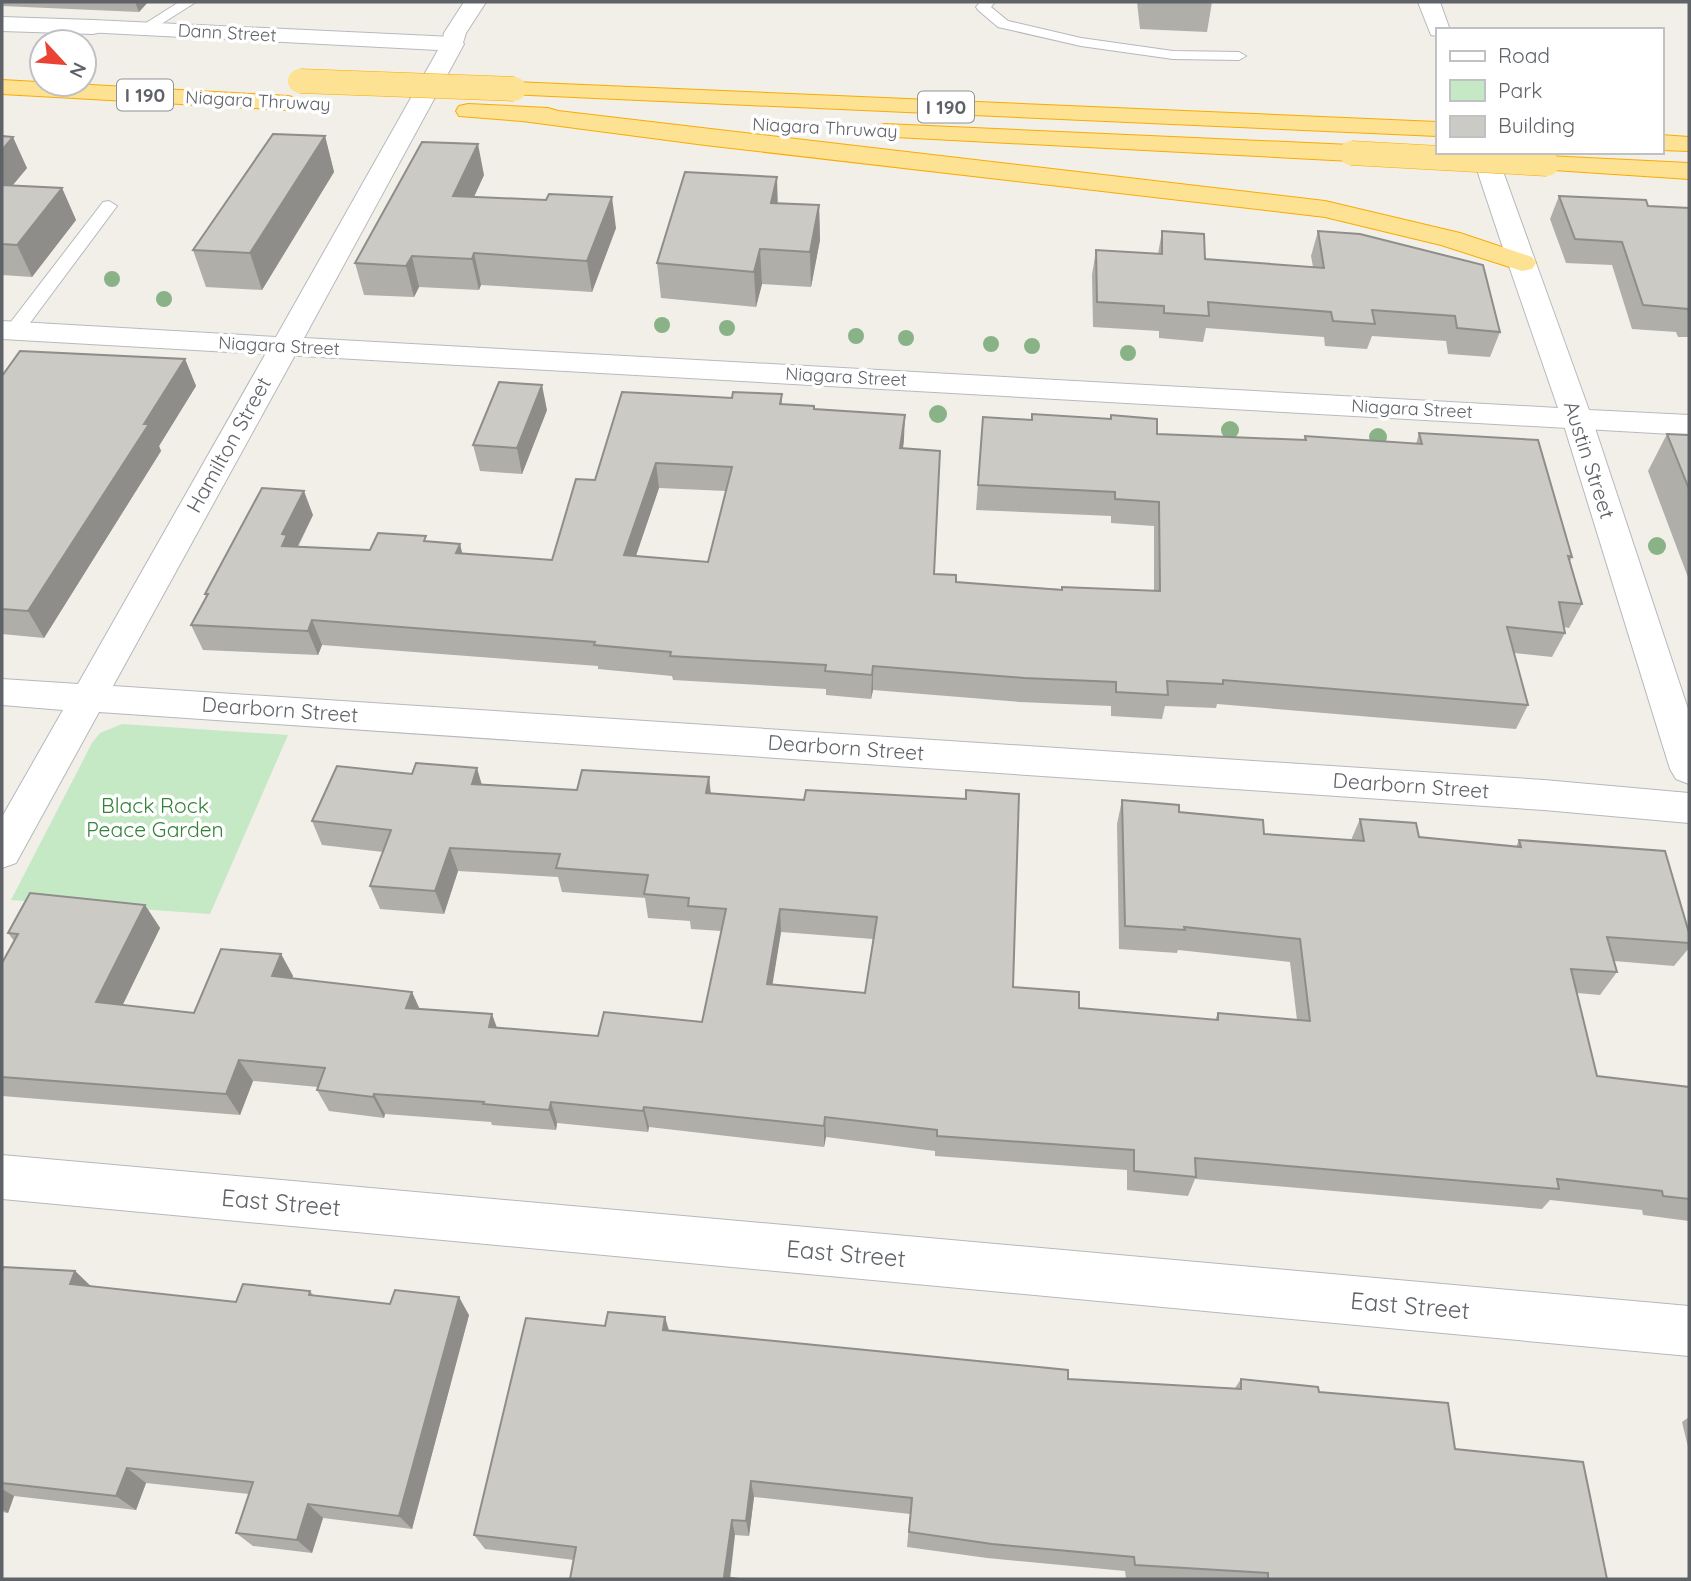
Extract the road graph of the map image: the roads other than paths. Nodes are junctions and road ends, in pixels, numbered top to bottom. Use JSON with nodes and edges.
{"nodes":[{"id":1,"x":189,"y":2,"type":"edge"},
{"id":2,"x":475,"y":2,"type":"edge"},
{"id":3,"x":988,"y":2,"type":"edge"},
{"id":4,"x":1429,"y":2,"type":"edge"},
{"id":5,"x":2,"y":24,"type":"edge"},
{"id":6,"x":1438,"y":28,"type":"edge"},
{"id":7,"x":142,"y":30,"type":"junction"},
{"id":8,"x":453,"y":44,"type":"junction"},
{"id":9,"x":1239,"y":56,"type":"dead end"},
{"id":10,"x":2,"y":68,"type":"edge"},
{"id":11,"x":28,"y":69,"type":"edge"},
{"id":12,"x":98,"y":73,"type":"edge"},
{"id":13,"x":2,"y":87,"type":"edge"},
{"id":14,"x":523,"y":114,"type":"junction"},
{"id":15,"x":827,"y":128,"type":"dead end"},
{"id":16,"x":1436,"y":129,"type":"edge"},
{"id":17,"x":868,"y":131,"type":"dead end"},
{"id":18,"x":1663,"y":142,"type":"edge"},
{"id":19,"x":1689,"y":144,"type":"edge"},
{"id":20,"x":1484,"y":154,"type":"edge"},
{"id":21,"x":1689,"y":171,"type":"edge"},
{"id":22,"x":109,"y":206,"type":"dead end"},
{"id":23,"x":1522,"y":263,"type":"junction"},
{"id":24,"x":8,"y":330,"type":"edge"},
{"id":25,"x":285,"y":346,"type":"junction"},
{"id":26,"x":1577,"y":418,"type":"junction"},
{"id":27,"x":1689,"y":425,"type":"edge"},
{"id":28,"x":2,"y":691,"type":"edge"},
{"id":29,"x":87,"y":698,"type":"junction"},
{"id":30,"x":1689,"y":769,"type":"edge"},
{"id":31,"x":1689,"y":808,"type":"edge"},
{"id":32,"x":2,"y":852,"type":"edge"},
{"id":33,"x":2,"y":1177,"type":"edge"},
{"id":34,"x":1689,"y":1331,"type":"edge"}],
"edges":[{"from":1,"to":7,"type":"lane"},
{"from":2,"to":8,"type":"street","name":"Hamilton Street"},
{"from":3,"to":9,"type":"lane"},
{"from":4,"to":6,"type":"street"},
{"from":5,"to":7,"type":"street","name":"Dann Street"},
{"from":7,"to":8,"type":"street","name":"Dann Street"},
{"from":8,"to":25,"type":"street","name":"Hamilton Street"},
{"from":10,"to":11,"type":"highway"},
{"from":12,"to":16,"type":"highway","name":"Niagara Thruway","number":"I 190","bridge":true},
{"from":13,"to":14,"type":"highway","name":"Niagara Thruway","number":"I 190"},
{"from":14,"to":15,"type":"highway","name":"Niagara Thruway","number":"I 190"},
{"from":14,"to":23,"type":"highway"},
{"from":17,"to":21,"type":"highway","name":"Niagara Thruway","number":"I 190","bridge":true},
{"from":18,"to":19,"type":"highway"},
{"from":20,"to":23,"type":"street","name":"Austin Street"},
{"from":22,"to":24,"type":"lane"},
{"from":23,"to":26,"type":"street","name":"Austin Street"},
{"from":24,"to":25,"type":"street","name":"Niagara Street"},
{"from":25,"to":26,"type":"street","name":"Niagara Street"},
{"from":25,"to":29,"type":"street","name":"Hamilton Street"},
{"from":26,"to":27,"type":"street","name":"Niagara Street"},
{"from":26,"to":30,"type":"street","name":"Austin Street"},
{"from":28,"to":29,"type":"street","name":"Dearborn Street"},
{"from":29,"to":31,"type":"street","name":"Dearborn Street"},
{"from":29,"to":32,"type":"street","name":"Hamilton Street"},
{"from":33,"to":34,"type":"street","name":"East Street"}]}
